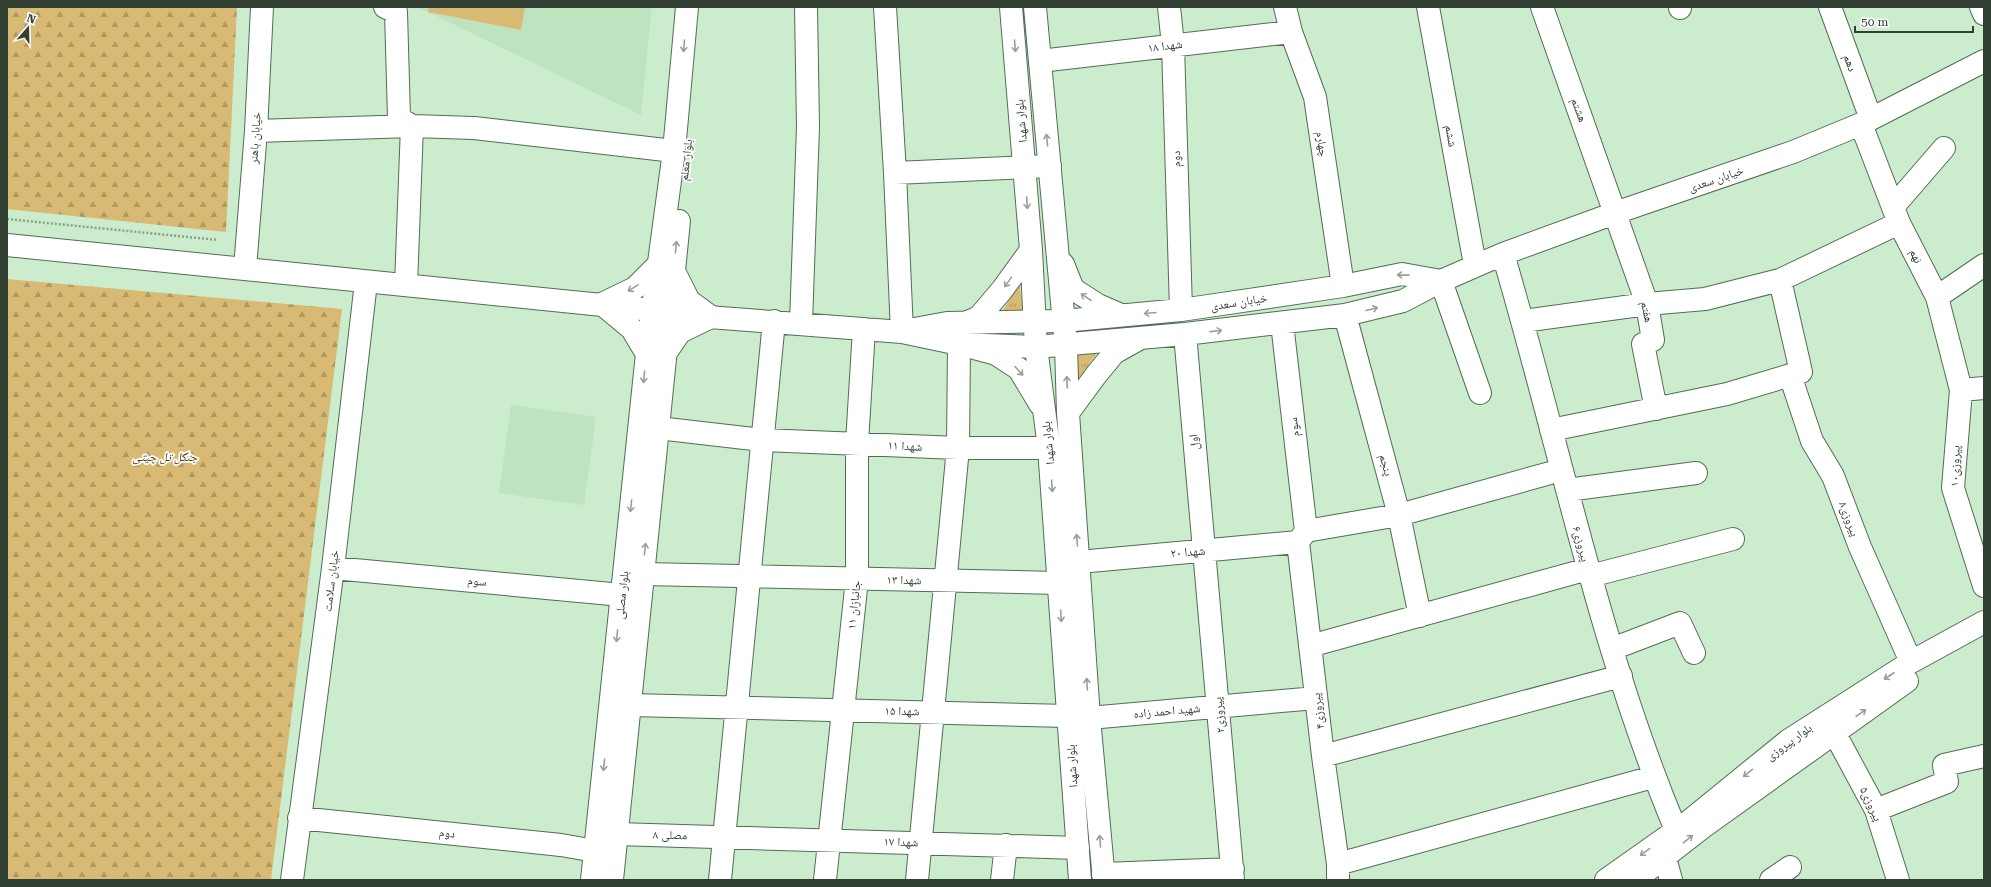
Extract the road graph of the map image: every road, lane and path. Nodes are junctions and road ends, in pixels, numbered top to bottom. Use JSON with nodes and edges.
{"nodes":[{"id":1,"x":262,"y":7,"type":"edge"},
{"id":2,"x":385,"y":7,"type":"edge"},
{"id":3,"x":687,"y":7,"type":"edge"},
{"id":4,"x":703,"y":7,"type":"edge"},
{"id":5,"x":806,"y":7,"type":"edge"},
{"id":6,"x":885,"y":7,"type":"edge"},
{"id":7,"x":1012,"y":7,"type":"edge"},
{"id":8,"x":1035,"y":7,"type":"edge"},
{"id":9,"x":1170,"y":7,"type":"edge"},
{"id":10,"x":1285,"y":7,"type":"edge"},
{"id":11,"x":1428,"y":7,"type":"edge"},
{"id":12,"x":1542,"y":7,"type":"edge"},
{"id":13,"x":1830,"y":7,"type":"edge"},
{"id":14,"x":1981,"y":7,"type":"edge"},
{"id":15,"x":1984,"y":14,"type":"edge"},
{"id":16,"x":1291,"y":32,"type":"junction"},
{"id":17,"x":1173,"y":45,"type":"junction"},
{"id":18,"x":1040,"y":61,"type":"junction"},
{"id":19,"x":1984,"y":61,"type":"edge"},
{"id":20,"x":1866,"y":122,"type":"junction"},
{"id":21,"x":412,"y":126,"type":"junction"},
{"id":22,"x":256,"y":131,"type":"junction"},
{"id":23,"x":1944,"y":148,"type":"dead end"},
{"id":24,"x":674,"y":151,"type":"junction"},
{"id":25,"x":1050,"y":166,"type":"junction"},
{"id":26,"x":1024,"y":168,"type":"junction"},
{"id":27,"x":895,"y":173,"type":"junction"},
{"id":28,"x":1616,"y":213,"type":"junction"},
{"id":29,"x":1896,"y":215,"type":"junction"},
{"id":30,"x":7,"y":219,"type":"edge"},
{"id":31,"x":218,"y":240,"type":"dead end"},
{"id":32,"x":7,"y":245,"type":"edge"},
{"id":33,"x":1031,"y":250,"type":"junction"},
{"id":34,"x":1058,"y":253,"type":"junction"},
{"id":35,"x":1503,"y":254,"type":"junction"},
{"id":36,"x":1475,"y":265,"type":"junction"},
{"id":37,"x":1984,"y":265,"type":"edge"},
{"id":38,"x":245,"y":268,"type":"junction"},
{"id":39,"x":666,"y":268,"type":"junction"},
{"id":40,"x":1780,"y":280,"type":"junction"},
{"id":41,"x":1441,"y":281,"type":"junction"},
{"id":42,"x":366,"y":282,"type":"junction"},
{"id":43,"x":406,"y":284,"type":"junction"},
{"id":44,"x":1343,"y":286,"type":"junction"},
{"id":45,"x":1938,"y":297,"type":"junction"},
{"id":46,"x":602,"y":304,"type":"junction"},
{"id":47,"x":1647,"y":304,"type":"junction"},
{"id":48,"x":1181,"y":310,"type":"junction"},
{"id":49,"x":660,"y":312,"type":"junction"},
{"id":50,"x":1120,"y":315,"type":"junction"},
{"id":51,"x":1345,"y":315,"type":"junction"},
{"id":52,"x":712,"y":317,"type":"junction"},
{"id":53,"x":774,"y":321,"type":"junction"},
{"id":54,"x":1063,"y":321,"type":"junction"},
{"id":55,"x":1523,"y":322,"type":"junction"},
{"id":56,"x":801,"y":323,"type":"junction"},
{"id":57,"x":965,"y":323,"type":"junction"},
{"id":58,"x":1034,"y":323,"type":"junction"},
{"id":59,"x":1282,"y":323,"type":"junction"},
{"id":60,"x":864,"y":329,"type":"junction"},
{"id":61,"x":902,"y":332,"type":"junction"},
{"id":62,"x":1185,"y":334,"type":"junction"},
{"id":63,"x":1139,"y":339,"type":"junction"},
{"id":64,"x":959,"y":344,"type":"junction"},
{"id":65,"x":1066,"y":346,"type":"junction"},
{"id":66,"x":1036,"y":347,"type":"junction"},
{"id":67,"x":656,"y":354,"type":"junction"},
{"id":68,"x":1790,"y":375,"type":"junction"},
{"id":69,"x":1984,"y":388,"type":"edge"},
{"id":70,"x":1960,"y":390,"type":"junction"},
{"id":71,"x":1480,"y":393,"type":"dead end"},
{"id":72,"x":1656,"y":408,"type":"junction"},
{"id":73,"x":1044,"y":411,"type":"junction"},
{"id":74,"x":1068,"y":413,"type":"junction"},
{"id":75,"x":658,"y":428,"type":"junction"},
{"id":76,"x":1551,"y":430,"type":"junction"},
{"id":77,"x":762,"y":440,"type":"junction"},
{"id":78,"x":857,"y":444,"type":"junction"},
{"id":79,"x":958,"y":448,"type":"junction"},
{"id":80,"x":1049,"y":448,"type":"junction"},
{"id":81,"x":1696,"y":473,"type":"dead end"},
{"id":82,"x":1564,"y":480,"type":"junction"},
{"id":83,"x":1399,"y":515,"type":"junction"},
{"id":84,"x":1302,"y":536,"type":"junction"},
{"id":85,"x":1733,"y":539,"type":"dead end"},
{"id":86,"x":1203,"y":550,"type":"junction"},
{"id":87,"x":1079,"y":562,"type":"junction"},
{"id":88,"x":333,"y":568,"type":"junction"},
{"id":89,"x":1589,"y":573,"type":"junction"},
{"id":90,"x":643,"y":574,"type":"junction"},
{"id":91,"x":749,"y":576,"type":"junction"},
{"id":92,"x":857,"y":579,"type":"junction"},
{"id":93,"x":945,"y":581,"type":"junction"},
{"id":94,"x":1059,"y":583,"type":"junction"},
{"id":95,"x":1984,"y":586,"type":"edge"},
{"id":96,"x":622,"y":595,"type":"junction"},
{"id":97,"x":1420,"y":616,"type":"junction"},
{"id":98,"x":1984,"y":622,"type":"edge"},
{"id":99,"x":1984,"y":638,"type":"edge"},
{"id":100,"x":1310,"y":646,"type":"junction"},
{"id":101,"x":1612,"y":649,"type":"junction"},
{"id":102,"x":1694,"y":653,"type":"dead end"},
{"id":103,"x":1911,"y":662,"type":"junction"},
{"id":104,"x":1621,"y":676,"type":"junction"},
{"id":105,"x":1316,"y":698,"type":"junction"},
{"id":106,"x":630,"y":705,"type":"junction"},
{"id":107,"x":736,"y":707,"type":"junction"},
{"id":108,"x":1218,"y":707,"type":"junction"},
{"id":109,"x":843,"y":710,"type":"junction"},
{"id":110,"x":932,"y":712,"type":"junction"},
{"id":111,"x":1079,"y":717,"type":"junction"},
{"id":112,"x":1834,"y":732,"type":"junction"},
{"id":113,"x":1795,"y":748,"type":"junction"},
{"id":114,"x":1323,"y":756,"type":"junction"},
{"id":115,"x":1984,"y":756,"type":"edge"},
{"id":116,"x":1654,"y":777,"type":"junction"},
{"id":117,"x":611,"y":797,"type":"junction"},
{"id":118,"x":1876,"y":810,"type":"junction"},
{"id":119,"x":300,"y":818,"type":"junction"},
{"id":120,"x":1676,"y":830,"type":"junction"},
{"id":121,"x":617,"y":834,"type":"junction"},
{"id":122,"x":724,"y":836,"type":"junction"},
{"id":123,"x":829,"y":840,"type":"junction"},
{"id":124,"x":921,"y":843,"type":"junction"},
{"id":125,"x":1006,"y":845,"type":"junction"},
{"id":126,"x":1078,"y":848,"type":"junction"},
{"id":127,"x":595,"y":851,"type":"junction"},
{"id":128,"x":1665,"y":858,"type":"junction"},
{"id":129,"x":1790,"y":867,"type":"dead end"},
{"id":130,"x":1338,"y":872,"type":"edge"},
{"id":131,"x":1233,"y":874,"type":"edge"},
{"id":132,"x":1104,"y":877,"type":"edge"},
{"id":133,"x":292,"y":880,"type":"edge"},
{"id":134,"x":592,"y":880,"type":"edge"},
{"id":135,"x":612,"y":880,"type":"edge"},
{"id":136,"x":720,"y":880,"type":"edge"},
{"id":137,"x":825,"y":880,"type":"edge"},
{"id":138,"x":917,"y":880,"type":"edge"},
{"id":139,"x":1002,"y":880,"type":"edge"},
{"id":140,"x":1080,"y":880,"type":"edge"},
{"id":141,"x":1606,"y":880,"type":"edge"},
{"id":142,"x":1635,"y":880,"type":"edge"},
{"id":143,"x":1671,"y":880,"type":"edge"},
{"id":144,"x":1771,"y":880,"type":"edge"},
{"id":145,"x":1898,"y":880,"type":"edge"}],
"edges":[{"from":1,"to":22,"type":"street","name":"خیابان باهنر"},
{"from":2,"to":21,"type":"street"},
{"from":3,"to":24,"type":"street","name":"بلوار معلم","one_way":true},
{"from":39,"to":4,"type":"street","name":"بلوار معلم","one_way":true},
{"from":5,"to":56,"type":"street"},
{"from":6,"to":27,"type":"street"},
{"from":7,"to":26,"type":"street","name":"بلوار شهدا","one_way":true},
{"from":8,"to":18,"type":"street","name":"بلوار شهدا"},
{"from":9,"to":17,"type":"street","name":"دوم"},
{"from":10,"to":16,"type":"street","name":"چهارم"},
{"from":11,"to":36,"type":"street","name":"ششم"},
{"from":12,"to":28,"type":"street","name":"هشتم"},
{"from":13,"to":20,"type":"street","name":"دهم"},
{"from":14,"to":15,"type":"street"},
{"from":16,"to":17,"type":"street","name":"شهدا ۱۸"},
{"from":16,"to":44,"type":"street","name":"چهارم"},
{"from":17,"to":18,"type":"street","name":"شهدا ۱۸"},
{"from":17,"to":48,"type":"street","name":"دوم"},
{"from":25,"to":18,"type":"street","name":"بلوار شهدا","one_way":true},
{"from":19,"to":20,"type":"street","name":"خیابان سعدی"},
{"from":20,"to":28,"type":"street","name":"خیابان سعدی"},
{"from":20,"to":29,"type":"street","name":"نهم"},
{"from":21,"to":22,"type":"street"},
{"from":21,"to":24,"type":"street"},
{"from":21,"to":43,"type":"street"},
{"from":22,"to":38,"type":"street","name":"خیابان باهنر"},
{"from":23,"to":29,"type":"street"},
{"from":24,"to":39,"type":"street","name":"بلوار معلم"},
{"from":25,"to":26,"type":"street"},
{"from":25,"to":34,"type":"street","name":"بلوار شهدا"},
{"from":26,"to":27,"type":"street"},
{"from":26,"to":33,"type":"street","name":"بلوار شهدا","one_way":true},
{"from":27,"to":61,"type":"street"},
{"from":28,"to":35,"type":"street","name":"خیابان سعدی"},
{"from":28,"to":47,"type":"street","name":"هفتم"},
{"from":29,"to":40,"type":"street"},
{"from":29,"to":45,"type":"street","name":"نهم"},
{"from":30,"to":31,"type":"path"},
{"from":32,"to":38,"type":"street"},
{"from":33,"to":57,"type":"street","one_way":true},
{"from":33,"to":58,"type":"street","name":"بلوار شهدا"},
{"from":50,"to":34,"type":"street","one_way":true},
{"from":34,"to":54,"type":"street","name":"بلوار شهدا"},
{"from":35,"to":36,"type":"street","name":"خیابان سعدی"},
{"from":35,"to":55,"type":"street","name":"پیروزی۶"},
{"from":36,"to":41,"type":"street","name":"خیابان سعدی"},
{"from":37,"to":45,"type":"street"},
{"from":38,"to":42,"type":"street"},
{"from":39,"to":46,"type":"street","one_way":true},
{"from":39,"to":49,"type":"street","name":"بلوار معلم"},
{"from":39,"to":52,"type":"street"},
{"from":40,"to":47,"type":"street"},
{"from":40,"to":68,"type":"street"},
{"from":41,"to":44,"type":"street","name":"خیابان سعدی","one_way":true},
{"from":51,"to":41,"type":"street","name":"خیابان سعدی","one_way":true},
{"from":41,"to":71,"type":"street"},
{"from":42,"to":43,"type":"street"},
{"from":42,"to":88,"type":"street","name":"خیابان سلامت"},
{"from":43,"to":46,"type":"street"},
{"from":44,"to":48,"type":"street","name":"خیابان سعدی"},
{"from":45,"to":70,"type":"street","name":"نهم"},
{"from":46,"to":49,"type":"street"},
{"from":46,"to":67,"type":"street"},
{"from":47,"to":55,"type":"street"},
{"from":47,"to":72,"type":"street","name":"هفتم"},
{"from":48,"to":50,"type":"street","name":"خیابان سعدی","one_way":true},
{"from":49,"to":52,"type":"street"},
{"from":49,"to":67,"type":"street","name":"بلوار مصلی"},
{"from":50,"to":54,"type":"street","name":"خیابان سعدی"},
{"from":51,"to":59,"type":"street","name":"خیابان سعدی"},
{"from":51,"to":83,"type":"street","name":"پنجم"},
{"from":52,"to":53,"type":"street"},
{"from":52,"to":67,"type":"street"},
{"from":53,"to":56,"type":"street"},
{"from":53,"to":77,"type":"street"},
{"from":54,"to":58,"type":"street","name":"خیابان سعدی"},
{"from":54,"to":65,"type":"street","name":"بلوار شهدا"},
{"from":55,"to":76,"type":"street","name":"پیروزی۶"},
{"from":56,"to":60,"type":"street"},
{"from":57,"to":58,"type":"street","name":"خیابان سعدی"},
{"from":57,"to":61,"type":"street","name":"خیابان سعدی"},
{"from":58,"to":66,"type":"street","name":"بلوار شهدا"},
{"from":62,"to":59,"type":"street","name":"خیابان سعدی","one_way":true},
{"from":59,"to":84,"type":"street","name":"سوم"},
{"from":60,"to":61,"type":"street"},
{"from":60,"to":78,"type":"street","name":"جانبازان ۱۱"},
{"from":61,"to":64,"type":"street"},
{"from":62,"to":63,"type":"street","name":"خیابان سعدی"},
{"from":62,"to":86,"type":"street","name":"اول"},
{"from":63,"to":65,"type":"street","name":"خیابان سعدی"},
{"from":63,"to":74,"type":"street"},
{"from":64,"to":66,"type":"street","name":"خیابان سعدی"},
{"from":64,"to":73,"type":"street","one_way":true},
{"from":64,"to":79,"type":"street"},
{"from":65,"to":66,"type":"street","name":"خیابان سعدی"},
{"from":74,"to":65,"type":"street","name":"بلوار شهدا","one_way":true},
{"from":66,"to":73,"type":"street","name":"بلوار شهدا"},
{"from":67,"to":75,"type":"street","name":"بلوار مصلی"},
{"from":67,"to":96,"type":"street","name":"بلوار مصلی","one_way":true},
{"from":68,"to":72,"type":"street"},
{"from":68,"to":103,"type":"street","name":"پیروزی۸"},
{"from":69,"to":70,"type":"street"},
{"from":70,"to":95,"type":"street","name":"پیروزی۱۰"},
{"from":72,"to":76,"type":"street"},
{"from":73,"to":80,"type":"street","name":"بلوار شهدا"},
{"from":87,"to":74,"type":"street","name":"بلوار شهدا","one_way":true},
{"from":75,"to":77,"type":"street","name":"شهدا ۱۱"},
{"from":90,"to":75,"type":"street","name":"بلوار مصلی","one_way":true},
{"from":76,"to":82,"type":"street","name":"پیروزی۶"},
{"from":77,"to":78,"type":"street","name":"شهدا ۱۱"},
{"from":77,"to":91,"type":"street"},
{"from":78,"to":79,"type":"street","name":"شهدا ۱۱"},
{"from":78,"to":92,"type":"street","name":"جانبازان ۱۱"},
{"from":79,"to":80,"type":"street","name":"شهدا ۱۱"},
{"from":79,"to":93,"type":"street"},
{"from":80,"to":94,"type":"street","name":"بلوار شهدا","one_way":true},
{"from":81,"to":82,"type":"street","name":"شهدا ۲۰"},
{"from":82,"to":83,"type":"street","name":"شهدا ۲۰"},
{"from":82,"to":89,"type":"street","name":"پیروزی۶"},
{"from":83,"to":84,"type":"street","name":"شهدا ۲۰"},
{"from":83,"to":97,"type":"street","name":"پنجم"},
{"from":84,"to":86,"type":"street","name":"شهدا ۲۰"},
{"from":84,"to":100,"type":"street","name":"پیروزی۴"},
{"from":85,"to":89,"type":"street"},
{"from":86,"to":87,"type":"street","name":"شهدا ۲۰"},
{"from":86,"to":108,"type":"street","name":"پیروزی۲"},
{"from":111,"to":87,"type":"street","name":"بلوار شهدا","one_way":true},
{"from":88,"to":96,"type":"street","name":"سوم"},
{"from":88,"to":119,"type":"street","name":"خیابان سلامت"},
{"from":89,"to":97,"type":"street"},
{"from":89,"to":101,"type":"street","name":"پیروزی۶"},
{"from":90,"to":91,"type":"street","name":"شهدا ۱۳"},
{"from":90,"to":106,"type":"street","name":"بلوار مصلی"},
{"from":91,"to":92,"type":"street","name":"شهدا ۱۳"},
{"from":91,"to":107,"type":"street"},
{"from":92,"to":93,"type":"street","name":"شهدا ۱۳"},
{"from":92,"to":109,"type":"street","name":"جانبازان ۱۱"},
{"from":93,"to":94,"type":"street","name":"شهدا ۱۳"},
{"from":93,"to":110,"type":"street"},
{"from":94,"to":111,"type":"street","name":"بلوار شهدا","one_way":true},
{"from":96,"to":117,"type":"street","name":"بلوار مصلی","one_way":true},
{"from":97,"to":100,"type":"street"},
{"from":98,"to":103,"type":"street","name":"بلوار پیروزی"},
{"from":112,"to":99,"type":"street","name":"بلوار پیروزی","one_way":true},
{"from":100,"to":105,"type":"street","name":"پیروزی۴"},
{"from":101,"to":102,"type":"street"},
{"from":101,"to":104,"type":"street","name":"پیروزی۶"},
{"from":103,"to":113,"type":"street","name":"بلوار پیروزی","one_way":true},
{"from":104,"to":114,"type":"street"},
{"from":104,"to":116,"type":"street","name":"پیروزی۶"},
{"from":105,"to":108,"type":"street","name":"شهید احمد زاده"},
{"from":105,"to":114,"type":"street","name":"پیروزی۴"},
{"from":106,"to":107,"type":"street","name":"شهدا ۱۵"},
{"from":106,"to":117,"type":"street","name":"بلوار مصلی"},
{"from":107,"to":109,"type":"street","name":"شهدا ۱۵"},
{"from":107,"to":122,"type":"street"},
{"from":108,"to":111,"type":"street","name":"شهید احمد زاده"},
{"from":108,"to":131,"type":"street","name":"پیروزی۲"},
{"from":109,"to":110,"type":"street","name":"شهدا ۱۵"},
{"from":109,"to":123,"type":"street","name":"جانبازان ۱۱"},
{"from":110,"to":111,"type":"street","name":"شهدا ۱۵"},
{"from":110,"to":124,"type":"street"},
{"from":111,"to":126,"type":"street","name":"بلوار شهدا"},
{"from":132,"to":111,"type":"street","name":"بلوار شهدا","one_way":true},
{"from":112,"to":113,"type":"street","name":"بلوار پیروزی"},
{"from":112,"to":118,"type":"street","name":"پیروزی۵"},
{"from":113,"to":120,"type":"street","name":"بلوار پیروزی","one_way":true},
{"from":128,"to":113,"type":"street","name":"بلوار پیروزی","one_way":true},
{"from":114,"to":130,"type":"street","name":"پیروزی۴"},
{"from":115,"to":118,"type":"street"},
{"from":116,"to":120,"type":"street","name":"پیروزی۶"},
{"from":116,"to":130,"type":"street"},
{"from":117,"to":121,"type":"street","name":"بلوار مصلی"},
{"from":117,"to":127,"type":"street","name":"بلوار مصلی"},
{"from":118,"to":145,"type":"street","name":"پیروزی۵"},
{"from":119,"to":127,"type":"street","name":"دوم"},
{"from":119,"to":133,"type":"street","name":"خیابان سلامت"},
{"from":120,"to":141,"type":"street","name":"بلوار پیروزی","one_way":true},
{"from":121,"to":122,"type":"street","name":"مصلی ۸"},
{"from":121,"to":135,"type":"street","name":"بلوار مصلی"},
{"from":122,"to":123,"type":"street","name":"شهدا ۱۷"},
{"from":122,"to":136,"type":"street"},
{"from":123,"to":124,"type":"street","name":"شهدا ۱۷"},
{"from":123,"to":137,"type":"street","name":"جانبازان ۱۱"},
{"from":124,"to":125,"type":"street","name":"شهدا ۱۷"},
{"from":124,"to":138,"type":"street"},
{"from":125,"to":126,"type":"street","name":"شهدا ۱۷"},
{"from":125,"to":139,"type":"street"},
{"from":126,"to":140,"type":"street","name":"بلوار شهدا"},
{"from":127,"to":134,"type":"street","name":"بلوار مصلی"},
{"from":128,"to":142,"type":"street","name":"بلوار پیروزی"},
{"from":128,"to":143,"type":"street"},
{"from":129,"to":144,"type":"street"},
{"from":131,"to":132,"type":"street"}]}
